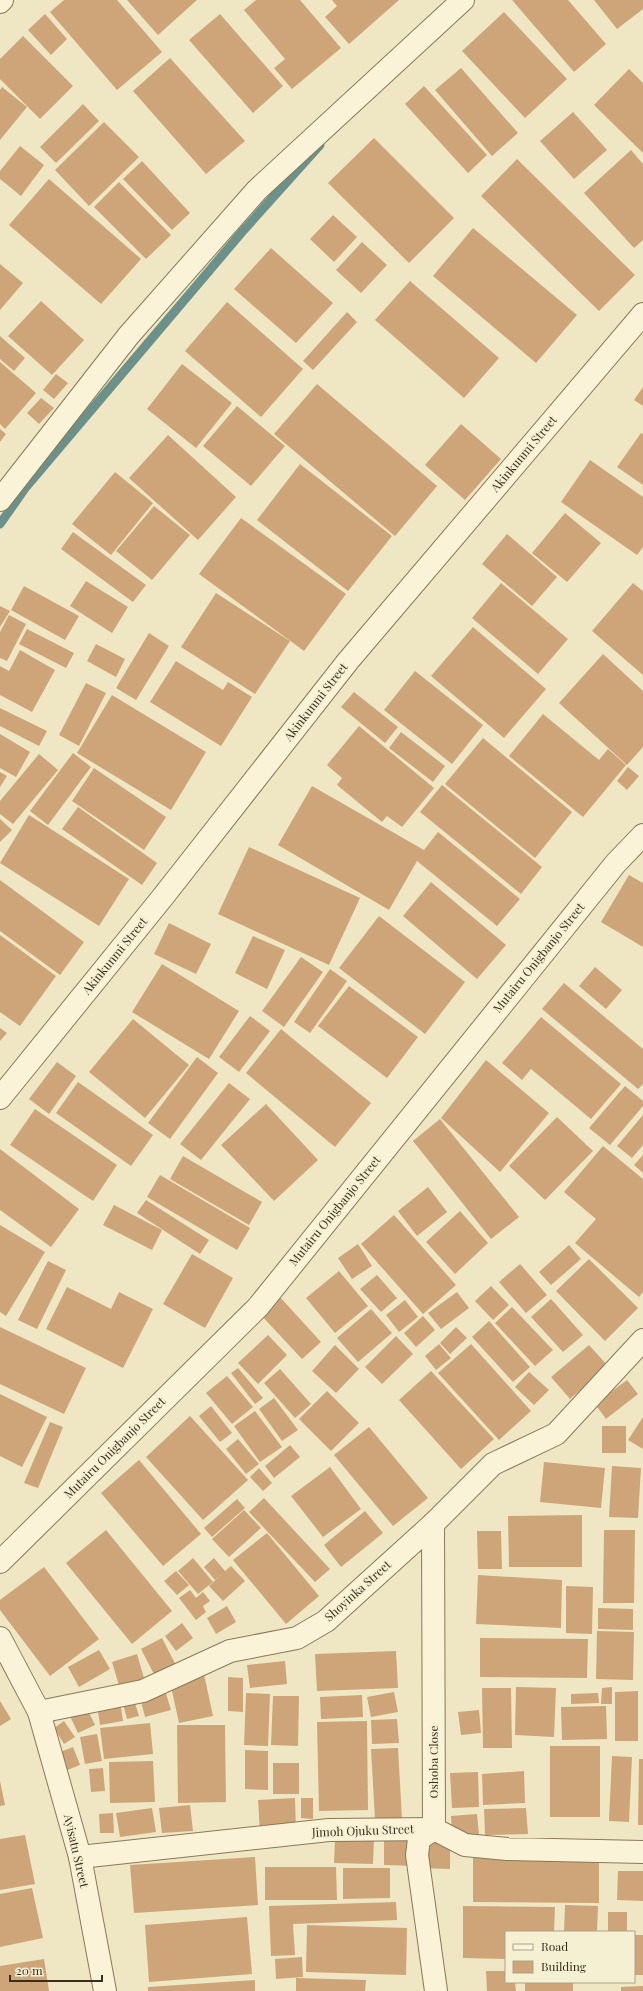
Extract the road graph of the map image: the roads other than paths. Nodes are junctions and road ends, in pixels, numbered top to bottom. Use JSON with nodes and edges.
{"nodes":[{"id":1,"x":2,"y":0,"type":"edge"},
{"id":2,"x":463,"y":0,"type":"edge"},
{"id":3,"x":0,"y":2,"type":"edge"},
{"id":4,"x":643,"y":314,"type":"edge"},
{"id":5,"x":0,"y":500,"type":"edge"},
{"id":6,"x":643,"y":834,"type":"edge"},
{"id":7,"x":0,"y":1098,"type":"edge"},
{"id":8,"x":643,"y":1340,"type":"edge"},
{"id":9,"x":433,"y":1524,"type":"junction"},
{"id":10,"x":0,"y":1562,"type":"edge"},
{"id":11,"x":0,"y":1638,"type":"edge"},
{"id":12,"x":39,"y":1712,"type":"junction"},
{"id":13,"x":434,"y":1829,"type":"junction"},
{"id":14,"x":643,"y":1852,"type":"edge"},
{"id":15,"x":80,"y":1857,"type":"junction"},
{"id":16,"x":104,"y":1991,"type":"edge"},
{"id":17,"x":436,"y":1991,"type":"edge"}],
"edges":[{"from":1,"to":3,"type":"street"},
{"from":2,"to":5,"type":"street"},
{"from":4,"to":7,"type":"street","name":"Akinkunmi Street"},
{"from":6,"to":10,"type":"street","name":"Mutairu Onigbanjo Street"},
{"from":8,"to":9,"type":"street","name":"Shoyinka Street"},
{"from":9,"to":12,"type":"street","name":"Shoyinka Street"},
{"from":9,"to":13,"type":"street","name":"Oshoba Close"},
{"from":11,"to":12,"type":"street"},
{"from":12,"to":15,"type":"street","name":"Ayisatu Street"},
{"from":13,"to":14,"type":"street","name":"Jimoh Ojuku Street"},
{"from":13,"to":15,"type":"street","name":"Jimoh Ojuku Street"},
{"from":13,"to":17,"type":"street"},
{"from":15,"to":16,"type":"street","name":"Ayisatu Street"}]}
